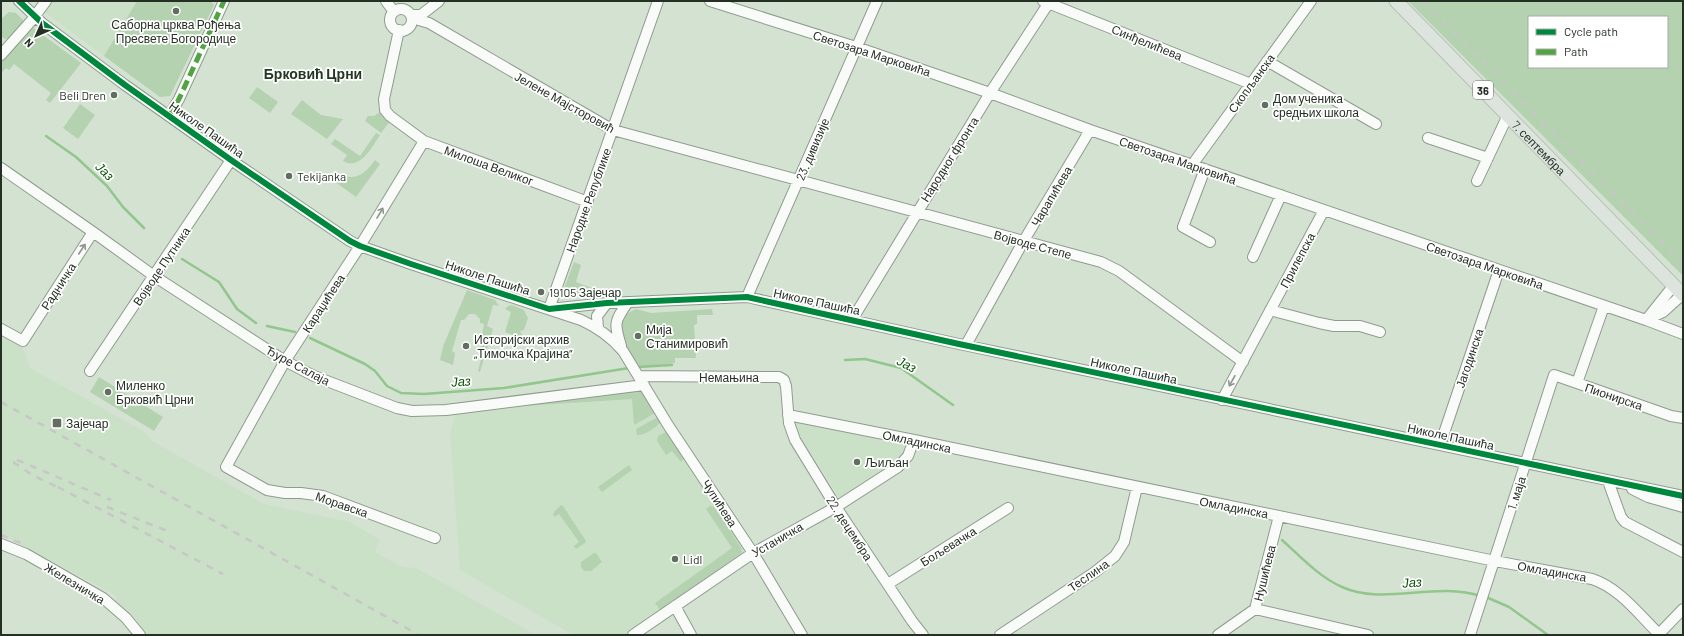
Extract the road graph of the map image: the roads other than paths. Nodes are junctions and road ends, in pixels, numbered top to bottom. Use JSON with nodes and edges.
{"nodes":[{"id":1,"x":18,"y":1,"type":"edge"},
{"id":2,"x":46,"y":1,"type":"edge"},
{"id":3,"x":224,"y":1,"type":"edge"},
{"id":4,"x":386,"y":1,"type":"edge"},
{"id":5,"x":439,"y":1,"type":"edge"},
{"id":6,"x":658,"y":1,"type":"edge"},
{"id":7,"x":711,"y":1,"type":"edge"},
{"id":8,"x":877,"y":1,"type":"edge"},
{"id":9,"x":1311,"y":1,"type":"edge"},
{"id":10,"x":1396,"y":1,"type":"edge"},
{"id":11,"x":1047,"y":2,"type":"edge"},
{"id":12,"x":394,"y":12,"type":"junction"},
{"id":13,"x":412,"y":16,"type":"junction"},
{"id":14,"x":35,"y":17,"type":"junction"},
{"id":15,"x":399,"y":30,"type":"junction"},
{"id":16,"x":856,"y":47,"type":"junction"},
{"id":17,"x":2,"y":52,"type":"edge"},
{"id":18,"x":1267,"y":61,"type":"junction"},
{"id":19,"x":1251,"y":84,"type":"junction"},
{"id":20,"x":990,"y":93,"type":"junction"},
{"id":21,"x":1508,"y":115,"type":"junction"},
{"id":22,"x":169,"y":116,"type":"junction"},
{"id":23,"x":1376,"y":124,"type":"dead end"},
{"id":24,"x":613,"y":130,"type":"junction"},
{"id":25,"x":1090,"y":130,"type":"junction"},
{"id":26,"x":1428,"y":138,"type":"dead end"},
{"id":27,"x":424,"y":141,"type":"junction"},
{"id":28,"x":1488,"y":158,"type":"junction"},
{"id":29,"x":231,"y":160,"type":"junction"},
{"id":30,"x":1192,"y":165,"type":"junction"},
{"id":31,"x":1,"y":168,"type":"edge"},
{"id":32,"x":1205,"y":169,"type":"junction"},
{"id":33,"x":798,"y":180,"type":"junction"},
{"id":34,"x":1477,"y":181,"type":"dead end"},
{"id":35,"x":1281,"y":195,"type":"junction"},
{"id":36,"x":588,"y":202,"type":"junction"},
{"id":37,"x":1324,"y":210,"type":"junction"},
{"id":38,"x":917,"y":212,"type":"junction"},
{"id":39,"x":93,"y":232,"type":"junction"},
{"id":40,"x":1023,"y":242,"type":"junction"},
{"id":41,"x":1210,"y":242,"type":"dead end"},
{"id":42,"x":360,"y":246,"type":"junction"},
{"id":43,"x":1253,"y":257,"type":"dead end"},
{"id":44,"x":1499,"y":270,"type":"junction"},
{"id":45,"x":154,"y":276,"type":"junction"},
{"id":46,"x":1680,"y":291,"type":"edge"},
{"id":47,"x":747,"y":297,"type":"junction"},
{"id":48,"x":628,"y":302,"type":"junction"},
{"id":49,"x":607,"y":303,"type":"junction"},
{"id":50,"x":1604,"y":306,"type":"junction"},
{"id":51,"x":549,"y":309,"type":"junction"},
{"id":52,"x":1270,"y":310,"type":"junction"},
{"id":53,"x":852,"y":320,"type":"junction"},
{"id":54,"x":1646,"y":320,"type":"junction"},
{"id":55,"x":616,"y":321,"type":"junction"},
{"id":56,"x":1,"y":328,"type":"edge"},
{"id":57,"x":598,"y":328,"type":"junction"},
{"id":58,"x":1380,"y":332,"type":"dead end"},
{"id":59,"x":1683,"y":334,"type":"edge"},
{"id":60,"x":966,"y":345,"type":"junction"},
{"id":61,"x":623,"y":352,"type":"junction"},
{"id":62,"x":286,"y":361,"type":"junction"},
{"id":63,"x":1243,"y":362,"type":"junction"},
{"id":64,"x":90,"y":371,"type":"dead end"},
{"id":65,"x":638,"y":375,"type":"junction"},
{"id":66,"x":1577,"y":383,"type":"junction"},
{"id":67,"x":1222,"y":400,"type":"junction"},
{"id":68,"x":788,"y":415,"type":"junction"},
{"id":69,"x":1683,"y":418,"type":"edge"},
{"id":70,"x":914,"y":440,"type":"junction"},
{"id":71,"x":1440,"y":445,"type":"junction"},
{"id":72,"x":1526,"y":463,"type":"junction"},
{"id":73,"x":226,"y":467,"type":"joint"},
{"id":74,"x":1608,"y":481,"type":"junction"},
{"id":75,"x":1625,"y":484,"type":"junction"},
{"id":76,"x":1137,"y":487,"type":"junction"},
{"id":77,"x":1683,"y":496,"type":"edge"},
{"id":78,"x":836,"y":507,"type":"junction"},
{"id":79,"x":1683,"y":507,"type":"edge"},
{"id":80,"x":1008,"y":508,"type":"dead end"},
{"id":81,"x":1279,"y":516,"type":"junction"},
{"id":82,"x":436,"y":538,"type":"dead end"},
{"id":83,"x":1,"y":544,"type":"edge"},
{"id":84,"x":1683,"y":552,"type":"edge"},
{"id":85,"x":752,"y":553,"type":"junction"},
{"id":86,"x":1495,"y":561,"type":"junction"},
{"id":87,"x":888,"y":584,"type":"junction"},
{"id":88,"x":675,"y":606,"type":"junction"},
{"id":89,"x":1255,"y":609,"type":"junction"},
{"id":90,"x":1683,"y":609,"type":"edge"},
{"id":91,"x":140,"y":635,"type":"edge"},
{"id":92,"x":633,"y":635,"type":"edge"},
{"id":93,"x":692,"y":635,"type":"edge"},
{"id":94,"x":802,"y":635,"type":"edge"},
{"id":95,"x":923,"y":635,"type":"edge"},
{"id":96,"x":1000,"y":635,"type":"edge"},
{"id":97,"x":1218,"y":635,"type":"edge"},
{"id":98,"x":1368,"y":635,"type":"edge"},
{"id":99,"x":1470,"y":635,"type":"edge"},
{"id":100,"x":1659,"y":635,"type":"edge"}],
"edges":[{"from":1,"to":14,"type":"street","name":"Николе Пашића"},
{"from":2,"to":14,"type":"street"},
{"from":3,"to":22,"type":"street"},
{"from":4,"to":12,"type":"street"},
{"from":5,"to":13,"type":"street"},
{"from":6,"to":24,"type":"street","name":"Народне Републике"},
{"from":7,"to":16,"type":"street","name":"Светозара Марковића"},
{"from":8,"to":16,"type":"street","name":"23. дивизије"},
{"from":9,"to":18,"type":"street","name":"Скопљанска"},
{"from":10,"to":21,"type":"main road","name":"7. септембра","number":"36"},
{"from":11,"to":19,"type":"street","name":"Синђелићева"},
{"from":11,"to":20,"type":"street","name":"Народног фронта"},
{"from":12,"to":13,"type":"street"},
{"from":12,"to":15,"type":"street"},
{"from":13,"to":15,"type":"street"},
{"from":13,"to":24,"type":"street","name":"Јелене Мајсторовић"},
{"from":14,"to":17,"type":"street"},
{"from":14,"to":22,"type":"street","name":"Николе Пашића"},
{"from":15,"to":27,"type":"street","name":"Милоша Великог"},
{"from":16,"to":20,"type":"street","name":"Светозара Марковића"},
{"from":16,"to":33,"type":"street","name":"23. дивизије"},
{"from":18,"to":19,"type":"street","name":"Скопљанска"},
{"from":18,"to":23,"type":"street"},
{"from":19,"to":30,"type":"street","name":"Скопљанска"},
{"from":20,"to":25,"type":"street","name":"Светозара Марковића"},
{"from":20,"to":38,"type":"street","name":"Народног фронта"},
{"from":21,"to":28,"type":"street"},
{"from":21,"to":46,"type":"main road","name":"7. септембра","number":"36"},
{"from":22,"to":29,"type":"street","name":"Николе Пашића"},
{"from":24,"to":33,"type":"street","name":"Јелене Мајсторовић"},
{"from":24,"to":36,"type":"street","name":"Народне Републике"},
{"from":25,"to":30,"type":"street","name":"Светозара Марковића"},
{"from":25,"to":40,"type":"street","name":"Чарапићева"},
{"from":26,"to":28,"type":"street"},
{"from":27,"to":36,"type":"street","name":"Милоша Великог"},
{"from":42,"to":27,"type":"street","name":"Караџићева","one_way":true},
{"from":28,"to":34,"type":"street"},
{"from":29,"to":42,"type":"street","name":"Николе Пашића"},
{"from":29,"to":45,"type":"street","name":"Војводе Путника"},
{"from":30,"to":32,"type":"street","name":"Светозара Марковића"},
{"from":31,"to":39,"type":"street","name":"Ђуре Салаја"},
{"from":32,"to":35,"type":"street","name":"Светозара Марковића"},
{"from":32,"to":41,"type":"street"},
{"from":33,"to":38,"type":"street","name":"Војводе Степе"},
{"from":33,"to":47,"type":"street","name":"23. дивизије"},
{"from":35,"to":37,"type":"street","name":"Светозара Марковића"},
{"from":35,"to":43,"type":"street"},
{"from":36,"to":51,"type":"street","name":"Народне Републике"},
{"from":37,"to":44,"type":"street","name":"Светозара Марковића"},
{"from":37,"to":52,"type":"street","name":"Прилепска"},
{"from":38,"to":40,"type":"street","name":"Војводе Степе"},
{"from":38,"to":53,"type":"street","name":"Народног фронта"},
{"from":39,"to":45,"type":"street","name":"Ђуре Салаја"},
{"from":56,"to":39,"type":"street","name":"Радничка","one_way":true},
{"from":40,"to":60,"type":"street","name":"Чарапићева"},
{"from":40,"to":63,"type":"street","name":"Војводе Степе"},
{"from":42,"to":51,"type":"street","name":"Николе Пашића"},
{"from":42,"to":62,"type":"street","name":"Караџићева"},
{"from":44,"to":50,"type":"street","name":"Светозара Марковића"},
{"from":44,"to":71,"type":"street","name":"Јагодинска"},
{"from":45,"to":62,"type":"street","name":"Ђуре Салаја"},
{"from":45,"to":64,"type":"street","name":"Војводе Путника"},
{"from":46,"to":54,"type":"street"},
{"from":47,"to":48,"type":"street","name":"Николе Пашића"},
{"from":47,"to":53,"type":"street","name":"Николе Пашића"},
{"from":48,"to":49,"type":"street","name":"Николе Пашића"},
{"from":48,"to":55,"type":"street"},
{"from":49,"to":51,"type":"street","name":"Николе Пашића"},
{"from":49,"to":55,"type":"street"},
{"from":49,"to":57,"type":"street"},
{"from":50,"to":54,"type":"street","name":"Светозара Марковића"},
{"from":50,"to":66,"type":"street","name":"Пионирска"},
{"from":51,"to":57,"type":"street"},
{"from":52,"to":58,"type":"street"},
{"from":52,"to":63,"type":"street","name":"Прилепска"},
{"from":53,"to":60,"type":"street","name":"Николе Пашића"},
{"from":54,"to":59,"type":"street","name":"Светозара Марковића"},
{"from":55,"to":61,"type":"street"},
{"from":57,"to":61,"type":"street"},
{"from":60,"to":67,"type":"street","name":"Николе Пашића"},
{"from":61,"to":65,"type":"street","name":"Чупићева"},
{"from":62,"to":65,"type":"street","name":"Ђуре Салаја"},
{"from":62,"to":73,"type":"street","name":"Караџићева"},
{"from":63,"to":67,"type":"street","name":"Прилепска","one_way":true},
{"from":65,"to":68,"type":"street","name":"Немањина"},
{"from":65,"to":85,"type":"street","name":"Чупићева"},
{"from":66,"to":69,"type":"street","name":"Пионирска"},
{"from":66,"to":72,"type":"street","name":"1. маја"},
{"from":67,"to":71,"type":"street","name":"Николе Пашића"},
{"from":68,"to":70,"type":"street","name":"Омладинска"},
{"from":68,"to":78,"type":"street","name":"22. децембра"},
{"from":70,"to":76,"type":"street","name":"Омладинска"},
{"from":70,"to":78,"type":"street","name":"Устаничка"},
{"from":71,"to":72,"type":"street","name":"Николе Пашића"},
{"from":72,"to":74,"type":"street","name":"Николе Пашића"},
{"from":72,"to":86,"type":"street","name":"1. маја"},
{"from":73,"to":82,"type":"street","name":"Моравска"},
{"from":74,"to":75,"type":"street","name":"Николе Пашића"},
{"from":74,"to":84,"type":"street"},
{"from":75,"to":77,"type":"street","name":"Николе Пашића"},
{"from":75,"to":79,"type":"street","name":"Николе Пашића"},
{"from":76,"to":81,"type":"street","name":"Омладинска"},
{"from":76,"to":96,"type":"street","name":"Теслина"},
{"from":78,"to":85,"type":"street","name":"Устаничка"},
{"from":78,"to":87,"type":"street","name":"22. децембра"},
{"from":80,"to":87,"type":"street","name":"Бољевачка"},
{"from":81,"to":86,"type":"street","name":"Омладинска"},
{"from":81,"to":89,"type":"street","name":"Нушићева"},
{"from":83,"to":91,"type":"street","name":"Железничка"},
{"from":85,"to":88,"type":"street","name":"Устаничка"},
{"from":85,"to":94,"type":"street","name":"Чупићева"},
{"from":86,"to":99,"type":"street","name":"1. маја"},
{"from":86,"to":100,"type":"street","name":"Омладинска"},
{"from":87,"to":95,"type":"street","name":"22. децембра"},
{"from":88,"to":92,"type":"street","name":"Устаничка"},
{"from":88,"to":93,"type":"street"},
{"from":89,"to":97,"type":"street","name":"Нушићева"},
{"from":89,"to":98,"type":"street"},
{"from":90,"to":100,"type":"street"}]}
